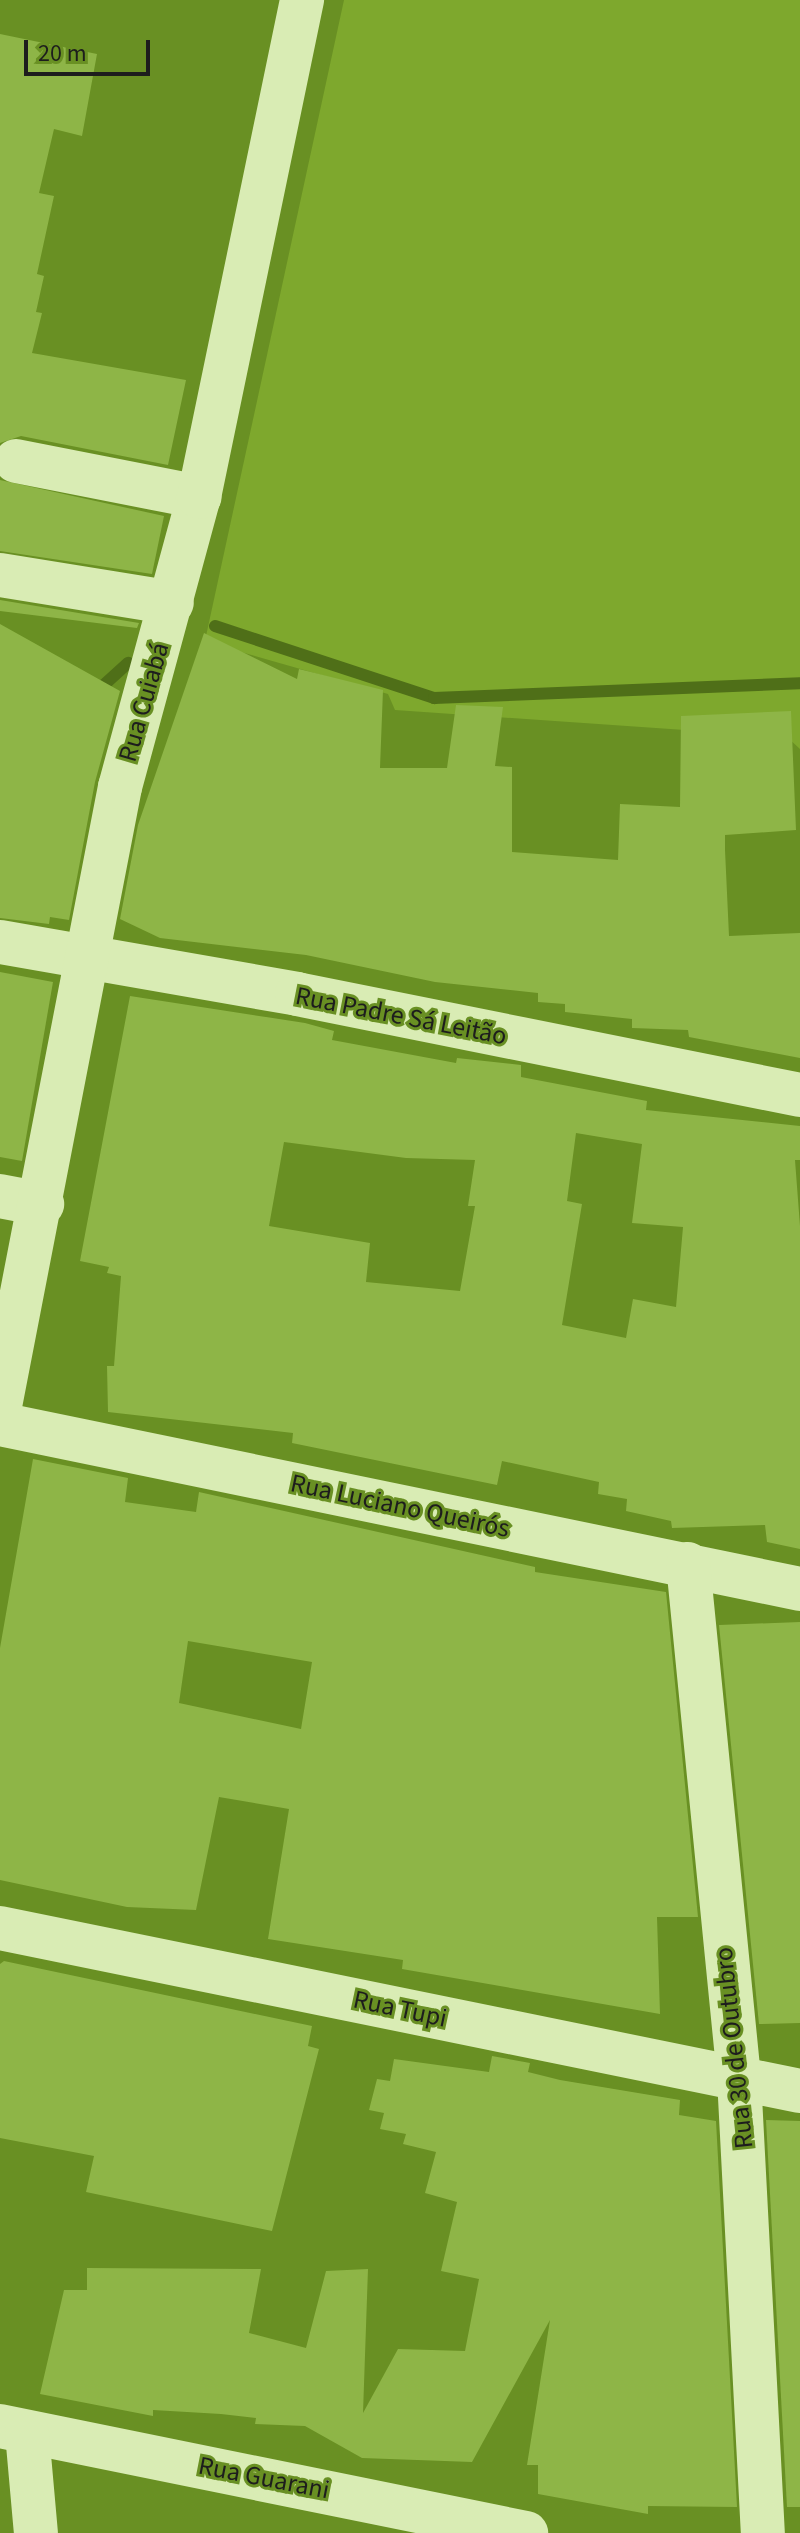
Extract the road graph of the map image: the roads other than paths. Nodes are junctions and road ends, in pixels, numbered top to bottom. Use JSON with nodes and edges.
{"nodes":[{"id":1,"x":302,"y":0,"type":"edge"},
{"id":2,"x":16,"y":461,"type":"dead end"},
{"id":3,"x":199,"y":497,"type":"junction"},
{"id":4,"x":0,"y":575,"type":"edge"},
{"id":5,"x":172,"y":603,"type":"junction"},
{"id":6,"x":0,"y":942,"type":"edge"},
{"id":7,"x":86,"y":960,"type":"junction"},
{"id":8,"x":800,"y":1095,"type":"edge"},
{"id":9,"x":21,"y":1200,"type":"edge"},
{"id":10,"x":0,"y":1406,"type":"edge"},
{"id":11,"x":0,"y":1424,"type":"edge"},
{"id":12,"x":688,"y":1564,"type":"junction"},
{"id":13,"x":800,"y":1589,"type":"edge"},
{"id":14,"x":0,"y":1928,"type":"edge"},
{"id":15,"x":739,"y":2078,"type":"junction"},
{"id":16,"x":800,"y":2091,"type":"edge"},
{"id":17,"x":14,"y":2430,"type":"edge"},
{"id":18,"x":345,"y":2513,"type":"edge"},
{"id":19,"x":36,"y":2533,"type":"edge"},
{"id":20,"x":526,"y":2533,"type":"edge"},
{"id":21,"x":763,"y":2533,"type":"edge"}],
"edges":[{"from":1,"to":3,"type":"street","name":"Rua Cuiabá"},
{"from":2,"to":3,"type":"street"},
{"from":3,"to":5,"type":"street","name":"Rua Cuiabá"},
{"from":4,"to":5,"type":"street"},
{"from":5,"to":7,"type":"street","name":"Rua Cuiabá"},
{"from":6,"to":7,"type":"street","name":"Rua Padre Sá Leitão"},
{"from":7,"to":8,"type":"street","name":"Rua Padre Sá Leitão"},
{"from":7,"to":9,"type":"street","name":"Rua Cuiabá"},
{"from":9,"to":10,"type":"street","name":"Rua Cuiabá"},
{"from":11,"to":12,"type":"street","name":"Rua Luciano Queirós"},
{"from":12,"to":13,"type":"street","name":"Rua Luciano Queirós"},
{"from":12,"to":15,"type":"street","name":"Rua 30 de Outubro"},
{"from":14,"to":15,"type":"street","name":"Rua Tupi"},
{"from":15,"to":16,"type":"street","name":"Rua Tupi"},
{"from":15,"to":21,"type":"street","name":"Rua 30 de Outubro"},
{"from":17,"to":18,"type":"street","name":"Rua Guarani"},
{"from":17,"to":19,"type":"street"},
{"from":18,"to":20,"type":"street","name":"Rua Guarani"}]}
